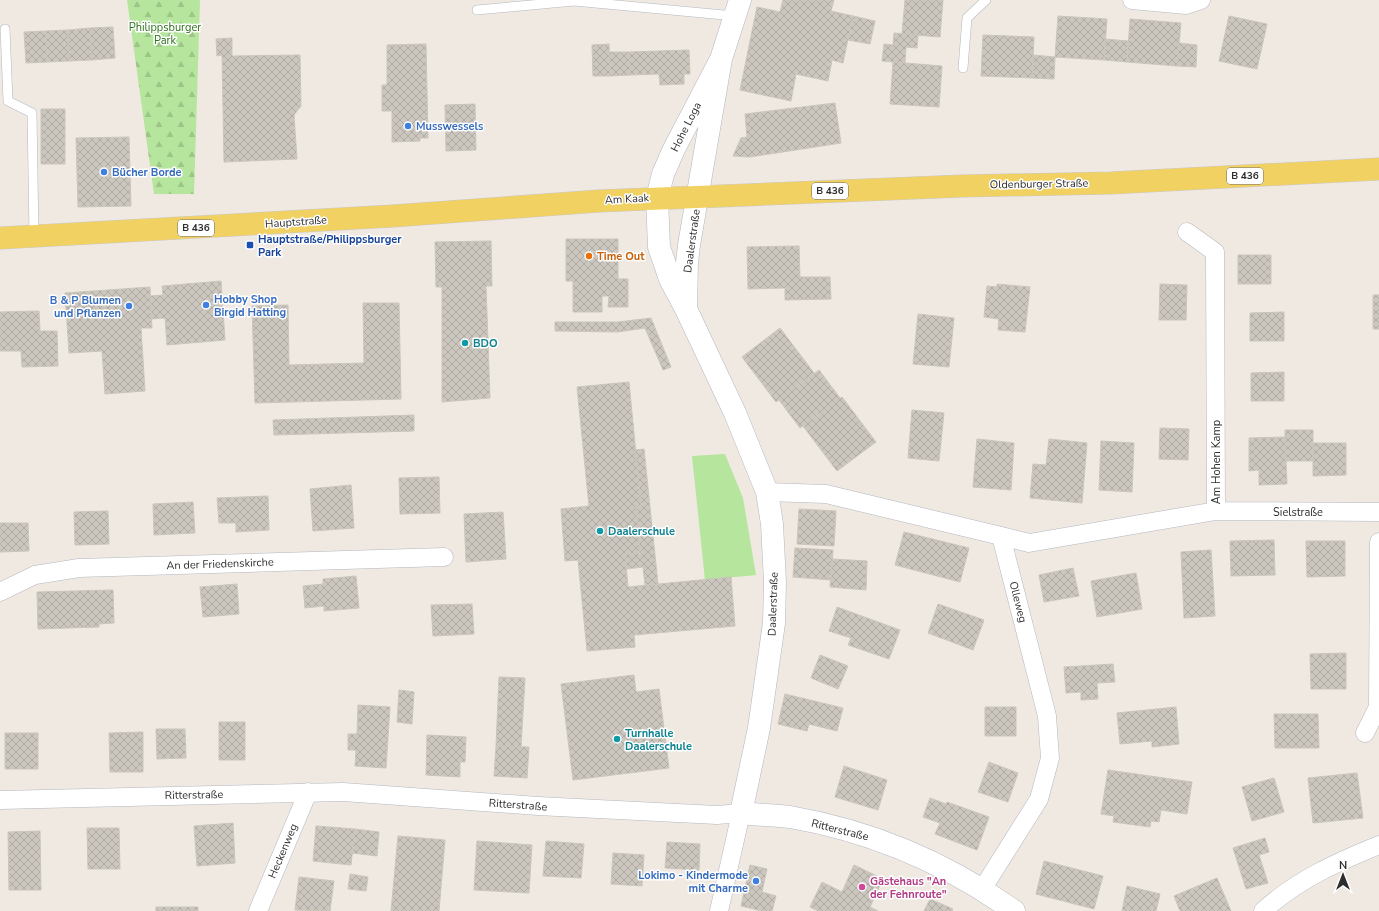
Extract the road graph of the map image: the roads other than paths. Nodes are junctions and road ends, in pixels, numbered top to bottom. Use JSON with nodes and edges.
{"nodes":[{"id":1,"x":986,"y":0,"type":"edge"},
{"id":2,"x":1132,"y":0,"type":"edge"},
{"id":3,"x":1201,"y":0,"type":"edge"},
{"id":4,"x":738,"y":8,"type":"edge"},
{"id":5,"x":477,"y":10,"type":"dead end"},
{"id":6,"x":4,"y":29,"type":"dead end"},
{"id":7,"x":721,"y":59,"type":"junction"},
{"id":8,"x":963,"y":68,"type":"dead end"},
{"id":9,"x":1379,"y":169,"type":"edge"},
{"id":10,"x":698,"y":197,"type":"junction"},
{"id":11,"x":657,"y":198,"type":"junction"},
{"id":12,"x":557,"y":203,"type":"joint"},
{"id":13,"x":1188,"y":232,"type":"dead end"},
{"id":14,"x":34,"y":236,"type":"junction"},
{"id":15,"x":0,"y":238,"type":"edge"},
{"id":16,"x":686,"y":309,"type":"junction"},
{"id":17,"x":767,"y":492,"type":"junction"},
{"id":18,"x":1216,"y":511,"type":"junction"},
{"id":19,"x":1379,"y":512,"type":"edge"},
{"id":20,"x":1001,"y":536,"type":"junction"},
{"id":21,"x":1379,"y":542,"type":"edge"},
{"id":22,"x":444,"y":557,"type":"dead end"},
{"id":23,"x":0,"y":592,"type":"edge"},
{"id":24,"x":1365,"y":733,"type":"dead end"},
{"id":25,"x":308,"y":792,"type":"junction"},
{"id":26,"x":0,"y":800,"type":"edge"},
{"id":27,"x":741,"y":813,"type":"junction"},
{"id":28,"x":1379,"y":845,"type":"edge"},
{"id":29,"x":983,"y":888,"type":"junction"},
{"id":30,"x":258,"y":911,"type":"edge"},
{"id":31,"x":719,"y":911,"type":"edge"},
{"id":32,"x":1014,"y":911,"type":"edge"},
{"id":33,"x":1263,"y":911,"type":"edge"}],
"edges":[{"from":1,"to":8,"type":"lane"},
{"from":2,"to":3,"type":"street"},
{"from":4,"to":5,"type":"lane"},
{"from":4,"to":7,"type":"street","name":"Hohe Loga"},
{"from":6,"to":14,"type":"lane"},
{"from":7,"to":10,"type":"street","name":"Hohe Loga"},
{"from":7,"to":11,"type":"street","name":"Hohe Loga"},
{"from":9,"to":10,"type":"main road","name":"Oldenburger Straße","number":"B 436"},
{"from":10,"to":11,"type":"main road","name":"Am Kaak","number":"B 436"},
{"from":10,"to":16,"type":"street","name":"Daalerstraße"},
{"from":11,"to":12,"type":"main road","name":"Am Kaak","number":"B 436"},
{"from":11,"to":16,"type":"street","name":"Daalerstraße"},
{"from":12,"to":14,"type":"main road","name":"Hauptstraße","number":"B 436"},
{"from":13,"to":18,"type":"street","name":"Am Hohen Kamp"},
{"from":14,"to":15,"type":"main road","name":"Hauptstraße","number":"B 436"},
{"from":16,"to":17,"type":"street","name":"Daalerstraße"},
{"from":17,"to":20,"type":"street"},
{"from":17,"to":27,"type":"street","name":"Daalerstraße"},
{"from":18,"to":19,"type":"street","name":"Sielstraße"},
{"from":18,"to":20,"type":"street","name":"Am Hohen Kamp"},
{"from":20,"to":29,"type":"street","name":"Olleweg"},
{"from":21,"to":24,"type":"street"},
{"from":22,"to":23,"type":"street","name":"An der Friedenskirche"},
{"from":25,"to":26,"type":"street","name":"Ritterstraße"},
{"from":25,"to":27,"type":"street","name":"Ritterstraße"},
{"from":25,"to":30,"type":"street","name":"Heckenweg"},
{"from":27,"to":29,"type":"street","name":"Ritterstraße"},
{"from":27,"to":31,"type":"street","name":"Daalerstraße"},
{"from":28,"to":33,"type":"street"},
{"from":29,"to":32,"type":"street","name":"Ritterstraße"}]}
